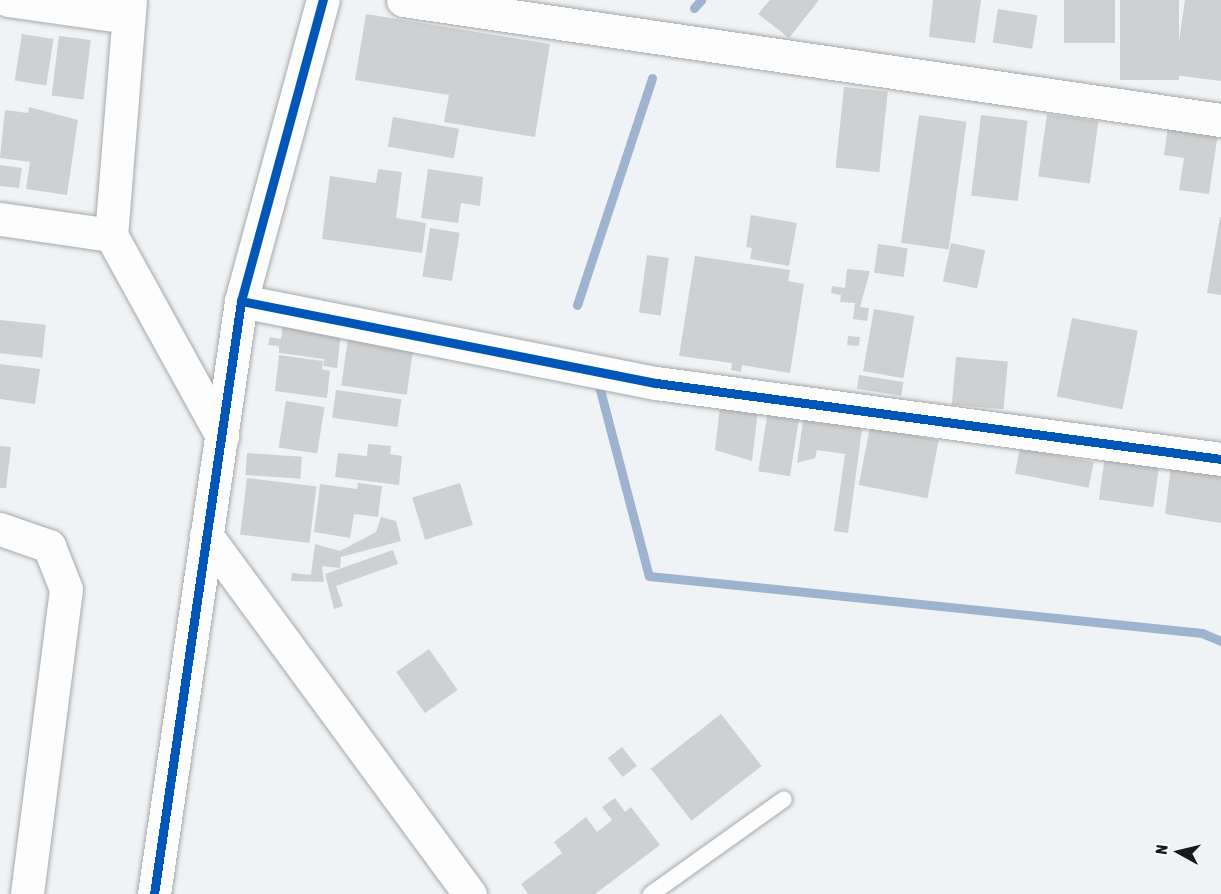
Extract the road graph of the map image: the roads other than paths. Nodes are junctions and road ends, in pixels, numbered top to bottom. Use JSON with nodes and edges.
{"nodes":[{"id":1,"x":8,"y":0,"type":"edge"},
{"id":2,"x":323,"y":0,"type":"edge"},
{"id":3,"x":403,"y":0,"type":"edge"},
{"id":4,"x":129,"y":9,"type":"edge"},
{"id":5,"x":1221,"y":120,"type":"edge"},
{"id":6,"x":0,"y":219,"type":"edge"},
{"id":7,"x":111,"y":235,"type":"junction"},
{"id":8,"x":241,"y":301,"type":"junction"},
{"id":9,"x":222,"y":436,"type":"junction"},
{"id":10,"x":1221,"y":459,"type":"edge"},
{"id":11,"x":0,"y":529,"type":"edge"},
{"id":12,"x":206,"y":535,"type":"junction"},
{"id":13,"x":784,"y":799,"type":"dead end"},
{"id":14,"x":18,"y":885,"type":"edge"},
{"id":15,"x":153,"y":894,"type":"edge"},
{"id":16,"x":470,"y":894,"type":"edge"},
{"id":17,"x":651,"y":894,"type":"edge"}],
"edges":[{"from":1,"to":4,"type":"street"},
{"from":2,"to":8,"type":"street"},
{"from":3,"to":5,"type":"street"},
{"from":4,"to":7,"type":"street"},
{"from":6,"to":7,"type":"street"},
{"from":7,"to":9,"type":"street"},
{"from":8,"to":9,"type":"street"},
{"from":8,"to":10,"type":"street"},
{"from":9,"to":12,"type":"street"},
{"from":11,"to":14,"type":"street"},
{"from":12,"to":15,"type":"street"},
{"from":12,"to":16,"type":"street"},
{"from":13,"to":17,"type":"lane"}]}
